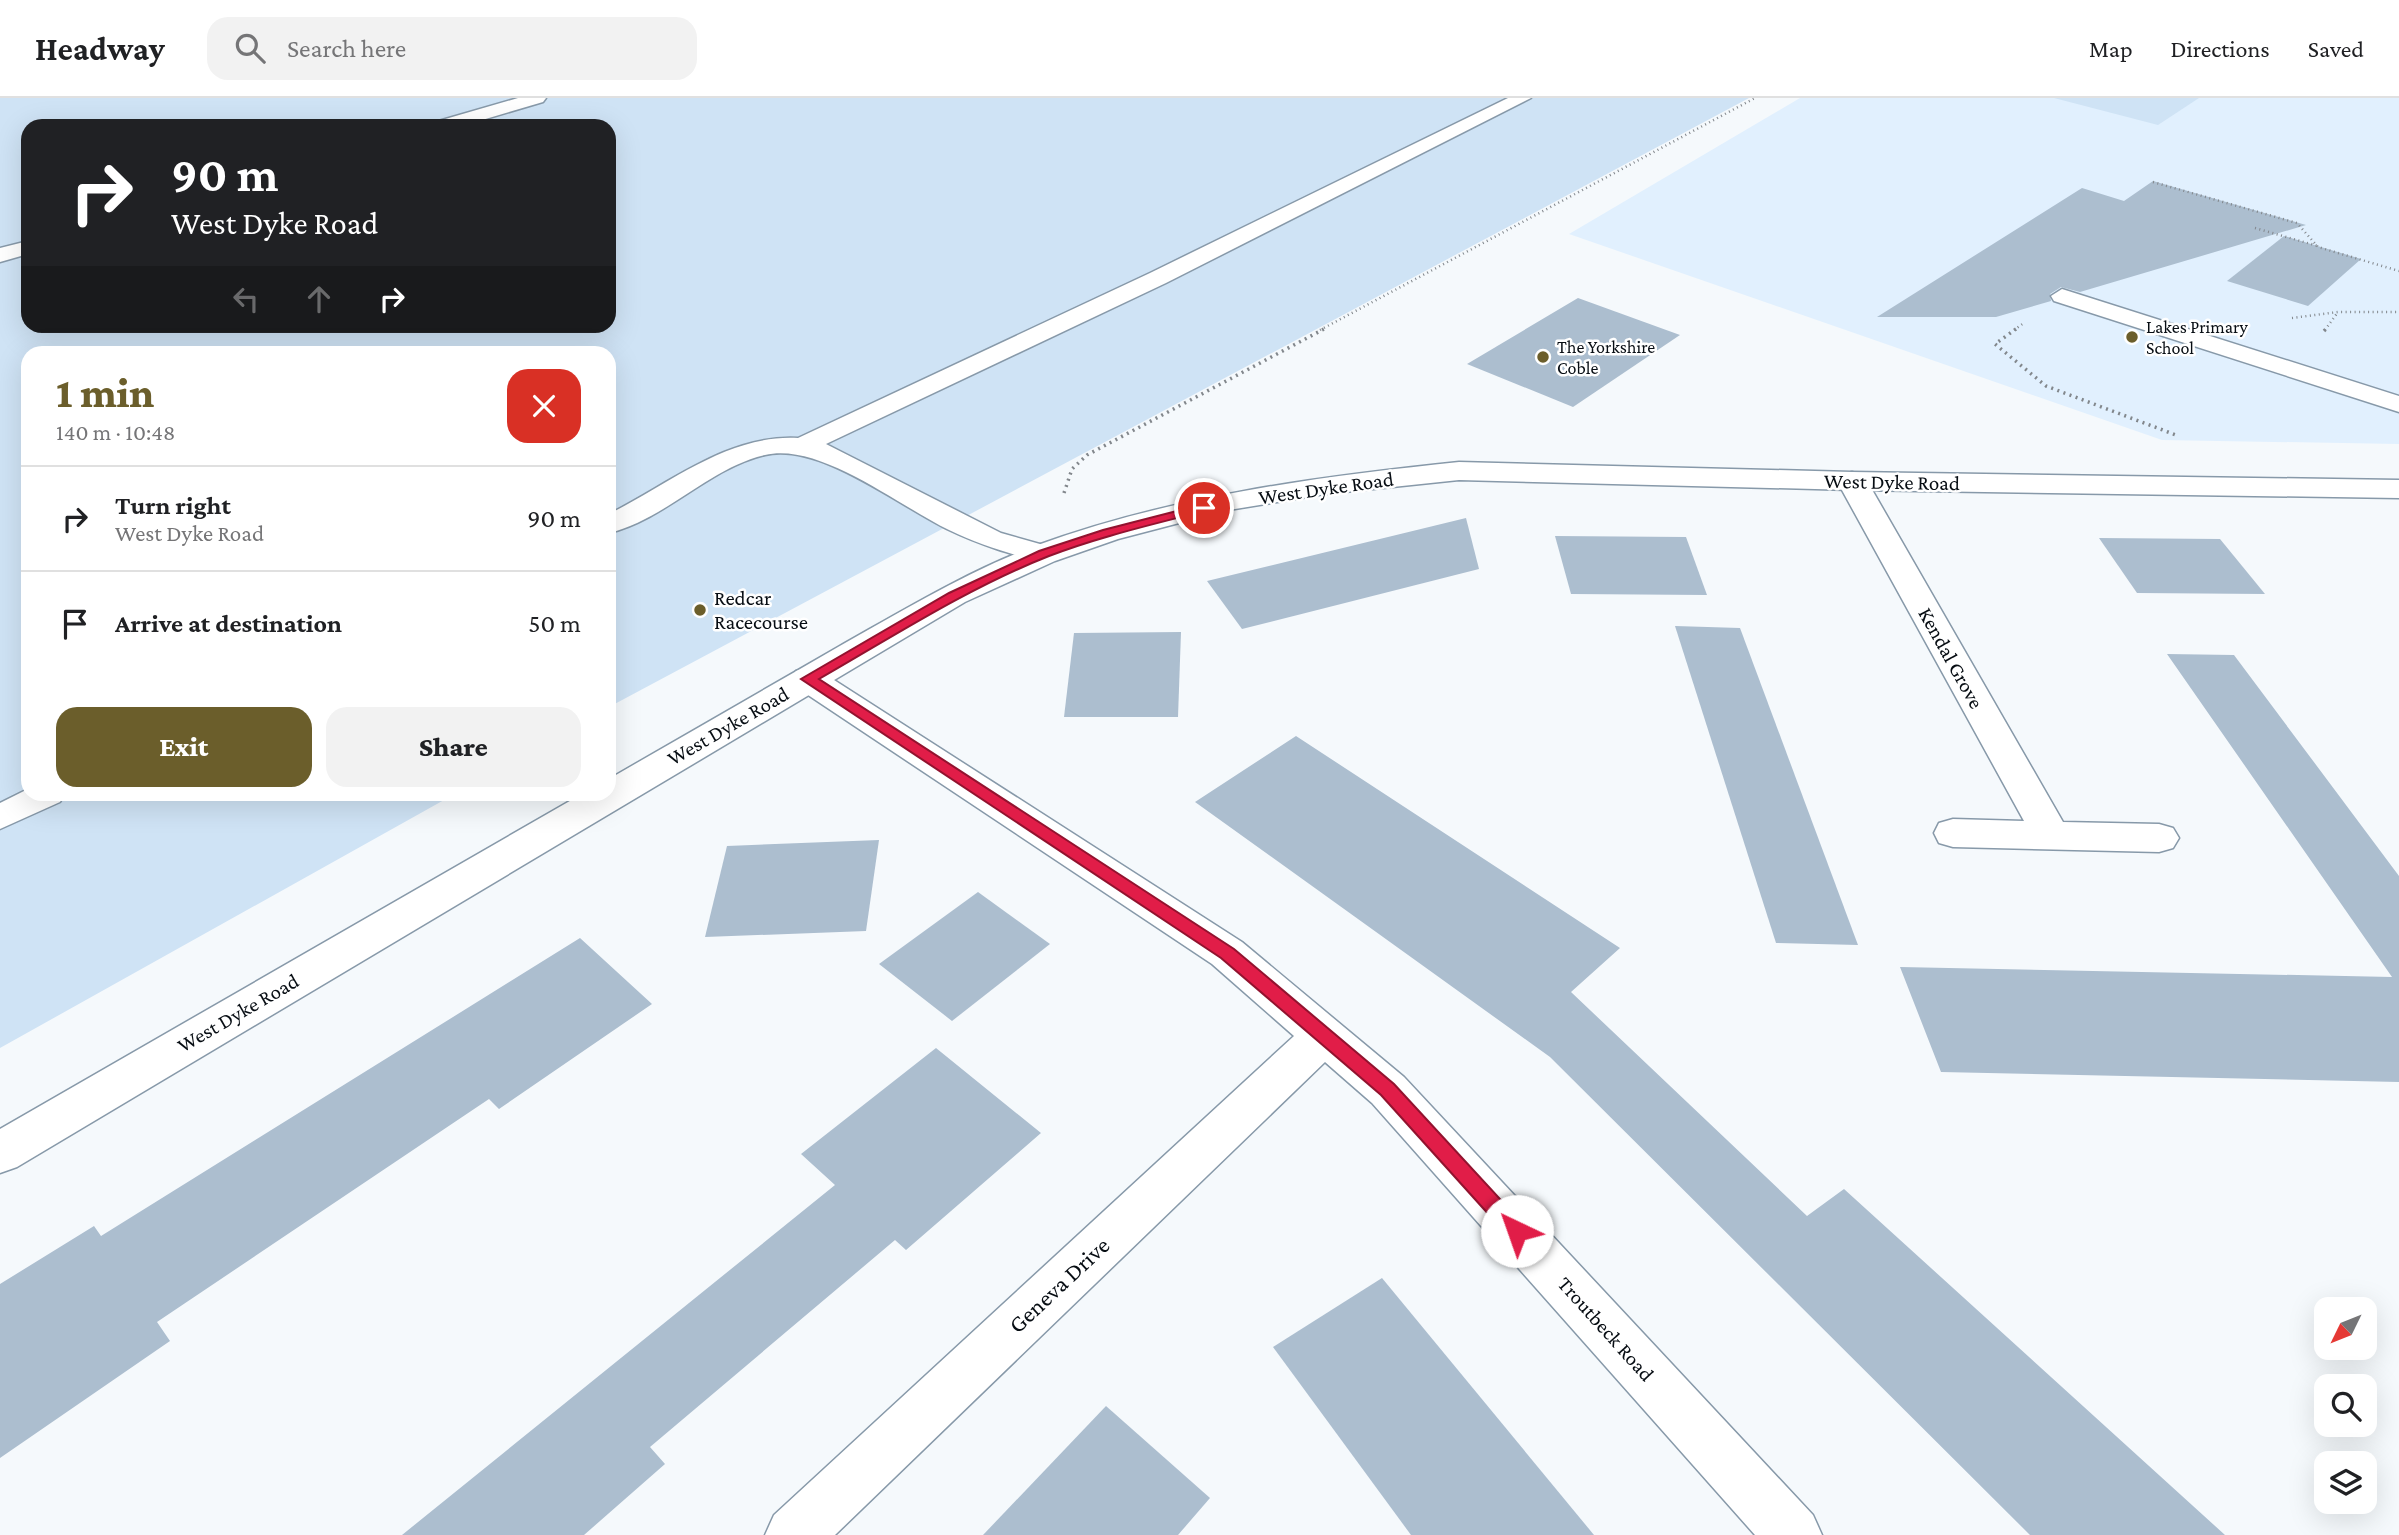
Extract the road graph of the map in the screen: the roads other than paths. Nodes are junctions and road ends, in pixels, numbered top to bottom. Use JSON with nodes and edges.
{"nodes":[{"id":1,"x":537,"y":98,"type":"edge"},
{"id":2,"x":1522,"y":98,"type":"edge"},
{"id":3,"x":466,"y":119,"type":"edge"},
{"id":4,"x":21,"y":249,"type":"edge"},
{"id":5,"x":0,"y":255,"type":"edge"},
{"id":6,"x":2062,"y":296,"type":"road end"},
{"id":7,"x":2399,"y":404,"type":"edge"},
{"id":8,"x":801,"y":446,"type":"junction"},
{"id":9,"x":1852,"y":481,"type":"junction"},
{"id":10,"x":2399,"y":489,"type":"edge"},
{"id":11,"x":616,"y":521,"type":"edge"},
{"id":12,"x":1044,"y":554,"type":"junction"},
{"id":13,"x":808,"y":679,"type":"junction"},
{"id":14,"x":616,"y":792,"type":"edge"},
{"id":15,"x":33,"y":801,"type":"edge"},
{"id":16,"x":600,"y":801,"type":"edge"},
{"id":17,"x":0,"y":817,"type":"edge"},
{"id":18,"x":1953,"y":833,"type":"dead end"},
{"id":19,"x":2051,"y":835,"type":"junction"},
{"id":20,"x":2159,"y":838,"type":"dead end"},
{"id":21,"x":1324,"y":1035,"type":"junction"},
{"id":22,"x":0,"y":1153,"type":"edge"},
{"id":23,"x":794,"y":1535,"type":"edge"},
{"id":24,"x":1793,"y":1535,"type":"edge"}],
"edges":[{"from":1,"to":3,"type":"lane"},
{"from":2,"to":8,"type":"lane"},
{"from":4,"to":5,"type":"lane"},
{"from":6,"to":7,"type":"lane"},
{"from":8,"to":11,"type":"lane"},
{"from":8,"to":12,"type":"lane"},
{"from":9,"to":10,"type":"street","name":"West Dyke Road"},
{"from":9,"to":12,"type":"street","name":"West Dyke Road"},
{"from":9,"to":19,"type":"street","name":"Kendal Grove"},
{"from":12,"to":13,"type":"street","name":"West Dyke Road"},
{"from":13,"to":14,"type":"street","name":"West Dyke Road"},
{"from":13,"to":21,"type":"street","name":"Troutbeck Road"},
{"from":15,"to":17,"type":"lane"},
{"from":16,"to":22,"type":"street","name":"West Dyke Road"},
{"from":18,"to":19,"type":"street"},
{"from":19,"to":20,"type":"street"},
{"from":21,"to":23,"type":"street","name":"Geneva Drive"},
{"from":21,"to":24,"type":"street","name":"Troutbeck Road"}]}
